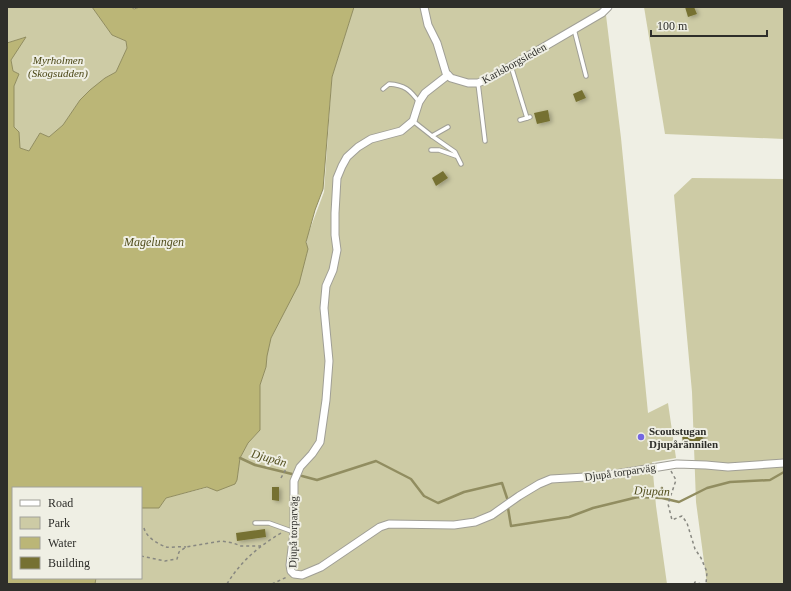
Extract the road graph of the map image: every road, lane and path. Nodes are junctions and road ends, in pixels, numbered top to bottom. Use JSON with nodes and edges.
{"nodes":[{"id":1,"x":424,"y":7,"type":"edge"},
{"id":2,"x":608,"y":7,"type":"edge"},
{"id":3,"x":574,"y":29,"type":"junction"},
{"id":4,"x":511,"y":66,"type":"junction"},
{"id":5,"x":448,"y":75,"type":"junction"},
{"id":6,"x":586,"y":76,"type":"dead end"},
{"id":7,"x":478,"y":83,"type":"junction"},
{"id":8,"x":383,"y":89,"type":"dead end"},
{"id":9,"x":419,"y":102,"type":"junction"},
{"id":10,"x":520,"y":120,"type":"dead end"},
{"id":11,"x":413,"y":121,"type":"junction"},
{"id":12,"x":448,"y":127,"type":"dead end"},
{"id":13,"x":432,"y":136,"type":"junction"},
{"id":14,"x":485,"y":141,"type":"dead end"},
{"id":15,"x":431,"y":150,"type":"dead end"},
{"id":16,"x":456,"y":156,"type":"junction"},
{"id":17,"x":461,"y":164,"type":"dead end"},
{"id":18,"x":784,"y":463,"type":"edge"},
{"id":19,"x":668,"y":466,"type":"junction"},
{"id":20,"x":286,"y":469,"type":"dead end"},
{"id":21,"x":281,"y":478,"type":"dead end"},
{"id":22,"x":255,"y":523,"type":"dead end"},
{"id":23,"x":144,"y":528,"type":"dead end"},
{"id":24,"x":292,"y":531,"type":"junction"},
{"id":25,"x":261,"y":546,"type":"junction"},
{"id":26,"x":186,"y":547,"type":"junction"},
{"id":27,"x":142,"y":556,"type":"edge"},
{"id":28,"x":294,"y":574,"type":"junction"},
{"id":29,"x":227,"y":584,"type":"edge"},
{"id":30,"x":272,"y":584,"type":"edge"},
{"id":31,"x":694,"y":584,"type":"edge"},
{"id":32,"x":701,"y":584,"type":"edge"},
{"id":33,"x":706,"y":584,"type":"edge"}],
"edges":[{"from":1,"to":5,"type":"street"},
{"from":2,"to":3,"type":"street","name":"Karlsborgsleden"},
{"from":3,"to":4,"type":"street","name":"Karlsborgsleden"},
{"from":3,"to":6,"type":"lane"},
{"from":4,"to":7,"type":"street","name":"Karlsborgsleden"},
{"from":4,"to":10,"type":"lane"},
{"from":5,"to":7,"type":"street","name":"Karlsborgsleden"},
{"from":5,"to":9,"type":"street"},
{"from":7,"to":14,"type":"lane"},
{"from":8,"to":9,"type":"lane"},
{"from":9,"to":11,"type":"street"},
{"from":11,"to":13,"type":"lane"},
{"from":11,"to":24,"type":"street","name":"Djupå torparväg"},
{"from":12,"to":13,"type":"lane"},
{"from":13,"to":16,"type":"lane"},
{"from":15,"to":16,"type":"lane"},
{"from":16,"to":17,"type":"lane"},
{"from":18,"to":19,"type":"street","name":"Djupå torparväg"},
{"from":19,"to":28,"type":"street","name":"Djupå torparväg"},
{"from":19,"to":33,"type":"path"},
{"from":20,"to":21,"type":"path"},
{"from":22,"to":24,"type":"lane"},
{"from":23,"to":26,"type":"path"},
{"from":24,"to":25,"type":"path"},
{"from":24,"to":28,"type":"street","name":"Djupå torparväg"},
{"from":25,"to":26,"type":"path"},
{"from":25,"to":29,"type":"path"},
{"from":26,"to":27,"type":"path"},
{"from":28,"to":30,"type":"path"},
{"from":31,"to":32,"type":"path"}]}
